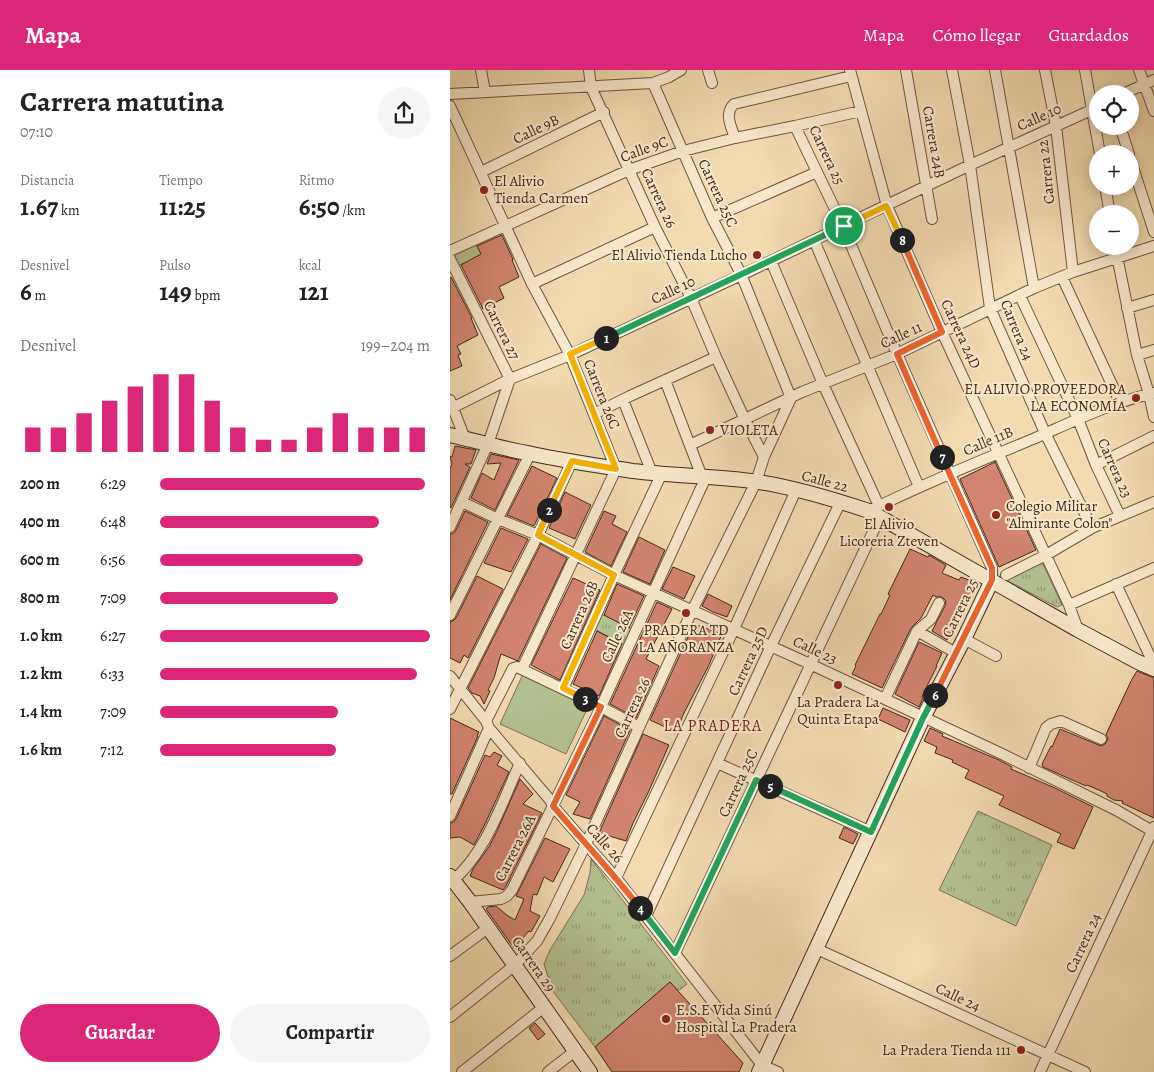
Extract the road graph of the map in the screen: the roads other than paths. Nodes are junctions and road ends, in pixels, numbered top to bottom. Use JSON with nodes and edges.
{"nodes":[{"id":1,"x":482,"y":70,"type":"edge"},
{"id":2,"x":590,"y":70,"type":"edge"},
{"id":3,"x":680,"y":70,"type":"edge"},
{"id":4,"x":708,"y":70,"type":"edge"},
{"id":5,"x":906,"y":70,"type":"edge"},
{"id":6,"x":952,"y":70,"type":"edge"},
{"id":7,"x":995,"y":70,"type":"edge"},
{"id":8,"x":1045,"y":70,"type":"edge"},
{"id":9,"x":1085,"y":70,"type":"edge"},
{"id":10,"x":1138,"y":70,"type":"edge"},
{"id":11,"x":851,"y":73,"type":"edge"},
{"id":12,"x":1154,"y":80,"type":"edge"},
{"id":13,"x":653,"y":83,"type":"junction"},
{"id":14,"x":712,"y":83,"type":"dead end"},
{"id":15,"x":1089,"y":85,"type":"edge"},
{"id":16,"x":1143,"y":85,"type":"junction"},
{"id":17,"x":592,"y":87,"type":"junction"},
{"id":18,"x":1139,"y":87,"type":"edge"},
{"id":19,"x":485,"y":92,"type":"junction"},
{"id":20,"x":450,"y":94,"type":"edge"},
{"id":21,"x":450,"y":106,"type":"edge"},
{"id":22,"x":861,"y":111,"type":"junction"},
{"id":23,"x":1089,"y":111,"type":"edge"},
{"id":24,"x":1154,"y":111,"type":"edge"},
{"id":25,"x":604,"y":112,"type":"junction"},
{"id":26,"x":795,"y":126,"type":"junction"},
{"id":27,"x":1056,"y":126,"type":"junction"},
{"id":28,"x":735,"y":138,"type":"junction"},
{"id":29,"x":1009,"y":147,"type":"junction"},
{"id":30,"x":682,"y":151,"type":"junction"},
{"id":31,"x":970,"y":165,"type":"junction"},
{"id":32,"x":629,"y":170,"type":"junction"},
{"id":33,"x":481,"y":172,"type":"junction"},
{"id":34,"x":817,"y":172,"type":"junction"},
{"id":35,"x":926,"y":186,"type":"junction"},
{"id":36,"x":1139,"y":186,"type":"edge"},
{"id":37,"x":886,"y":206,"type":"junction"},
{"id":38,"x":712,"y":218,"type":"junction"},
{"id":39,"x":932,"y":219,"type":"dead end"},
{"id":40,"x":506,"y":226,"type":"junction"},
{"id":41,"x":844,"y":226,"type":"junction"},
{"id":42,"x":655,"y":227,"type":"junction"},
{"id":43,"x":1154,"y":232,"type":"edge"},
{"id":44,"x":814,"y":240,"type":"junction"},
{"id":45,"x":1154,"y":246,"type":"edge"},
{"id":46,"x":450,"y":251,"type":"edge"},
{"id":47,"x":1117,"y":257,"type":"junction"},
{"id":48,"x":450,"y":259,"type":"edge"},
{"id":49,"x":771,"y":261,"type":"junction"},
{"id":50,"x":1073,"y":272,"type":"junction"},
{"id":51,"x":741,"y":274,"type":"junction"},
{"id":52,"x":1062,"y":277,"type":"junction"},
{"id":53,"x":532,"y":284,"type":"junction"},
{"id":54,"x":1034,"y":288,"type":"junction"},
{"id":55,"x":1020,"y":296,"type":"junction"},
{"id":56,"x":691,"y":298,"type":"junction"},
{"id":57,"x":1154,"y":300,"type":"edge"},
{"id":58,"x":990,"y":308,"type":"junction"},
{"id":59,"x":1127,"y":308,"type":"junction"},
{"id":60,"x":942,"y":332,"type":"junction"},
{"id":61,"x":1154,"y":350,"type":"edge"},
{"id":62,"x":570,"y":354,"type":"junction"},
{"id":63,"x":897,"y":354,"type":"junction"},
{"id":64,"x":1138,"y":355,"type":"junction"},
{"id":65,"x":716,"y":357,"type":"junction"},
{"id":66,"x":868,"y":366,"type":"junction"},
{"id":67,"x":510,"y":380,"type":"junction"},
{"id":68,"x":665,"y":380,"type":"junction"},
{"id":69,"x":823,"y":384,"type":"junction"},
{"id":70,"x":1151,"y":394,"type":"edge"},
{"id":71,"x":791,"y":398,"type":"junction"},
{"id":72,"x":623,"y":400,"type":"junction"},
{"id":73,"x":1120,"y":402,"type":"junction"},
{"id":74,"x":451,"y":405,"type":"edge"},
{"id":75,"x":594,"y":414,"type":"junction"},
{"id":76,"x":1154,"y":417,"type":"edge"},
{"id":77,"x":1078,"y":419,"type":"junction"},
{"id":78,"x":745,"y":420,"type":"junction"},
{"id":79,"x":1045,"y":433,"type":"junction"},
{"id":80,"x":450,"y":436,"type":"edge"},
{"id":81,"x":1154,"y":436,"type":"edge"},
{"id":82,"x":465,"y":439,"type":"junction"},
{"id":83,"x":488,"y":444,"type":"junction"},
{"id":84,"x":690,"y":445,"type":"junction"},
{"id":85,"x":1000,"y":453,"type":"junction"},
{"id":86,"x":530,"y":454,"type":"junction"},
{"id":87,"x":764,"y":457,"type":"junction"},
{"id":88,"x":572,"y":461,"type":"junction"},
{"id":89,"x":1096,"y":465,"type":"junction"},
{"id":90,"x":616,"y":469,"type":"junction"},
{"id":91,"x":657,"y":473,"type":"junction"},
{"id":92,"x":950,"y":474,"type":"junction"},
{"id":93,"x":704,"y":477,"type":"junction"},
{"id":94,"x":756,"y":482,"type":"junction"},
{"id":95,"x":919,"y":487,"type":"junction"},
{"id":96,"x":796,"y":490,"type":"junction"},
{"id":97,"x":841,"y":501,"type":"junction"},
{"id":98,"x":462,"y":502,"type":"junction"},
{"id":99,"x":1154,"y":502,"type":"edge"},
{"id":100,"x":876,"y":512,"type":"junction"},
{"id":101,"x":453,"y":515,"type":"edge"},
{"id":102,"x":1120,"y":516,"type":"junction"},
{"id":103,"x":498,"y":519,"type":"junction"},
{"id":104,"x":450,"y":527,"type":"edge"},
{"id":105,"x":1092,"y":528,"type":"junction"},
{"id":106,"x":538,"y":535,"type":"junction"},
{"id":107,"x":576,"y":554,"type":"junction"},
{"id":108,"x":1046,"y":555,"type":"junction"},
{"id":109,"x":1154,"y":568,"type":"edge"},
{"id":110,"x":614,"y":575,"type":"junction"},
{"id":111,"x":1006,"y":575,"type":"dead end"},
{"id":112,"x":992,"y":580,"type":"junction"},
{"id":113,"x":1116,"y":584,"type":"junction"},
{"id":114,"x":654,"y":593,"type":"junction"},
{"id":115,"x":939,"y":602,"type":"dead end"},
{"id":116,"x":1070,"y":605,"type":"junction"},
{"id":117,"x":692,"y":611,"type":"junction"},
{"id":118,"x":450,"y":615,"type":"edge"},
{"id":119,"x":734,"y":629,"type":"junction"},
{"id":120,"x":1078,"y":630,"type":"junction"},
{"id":121,"x":917,"y":631,"type":"junction"},
{"id":122,"x":964,"y":639,"type":"junction"},
{"id":123,"x":771,"y":646,"type":"junction"},
{"id":124,"x":956,"y":654,"type":"junction"},
{"id":125,"x":996,"y":656,"type":"dead end"},
{"id":126,"x":810,"y":664,"type":"junction"},
{"id":127,"x":1154,"y":664,"type":"edge"},
{"id":128,"x":517,"y":669,"type":"junction"},
{"id":129,"x":1154,"y":669,"type":"edge"},
{"id":130,"x":450,"y":676,"type":"edge"},
{"id":131,"x":460,"y":688,"type":"junction"},
{"id":132,"x":563,"y":688,"type":"junction"},
{"id":133,"x":885,"y":699,"type":"junction"},
{"id":134,"x":601,"y":707,"type":"junction"},
{"id":135,"x":450,"y":709,"type":"edge"},
{"id":136,"x":923,"y":718,"type":"junction"},
{"id":137,"x":488,"y":724,"type":"junction"},
{"id":138,"x":639,"y":727,"type":"junction"},
{"id":139,"x":1101,"y":739,"type":"dead end"},
{"id":140,"x":520,"y":763,"type":"junction"},
{"id":141,"x":717,"y":763,"type":"junction"},
{"id":142,"x":1029,"y":768,"type":"junction"},
{"id":143,"x":756,"y":780,"type":"junction"},
{"id":144,"x":553,"y":806,"type":"junction"},
{"id":145,"x":450,"y":816,"type":"edge"},
{"id":146,"x":1153,"y":830,"type":"edge"},
{"id":147,"x":871,"y":832,"type":"junction"},
{"id":148,"x":586,"y":844,"type":"junction"},
{"id":149,"x":616,"y":878,"type":"junction"},
{"id":150,"x":451,"y":880,"type":"edge"},
{"id":151,"x":470,"y":902,"type":"junction"},
{"id":152,"x":646,"y":916,"type":"junction"},
{"id":153,"x":488,"y":928,"type":"junction"},
{"id":154,"x":817,"y":949,"type":"junction"},
{"id":155,"x":675,"y":953,"type":"junction"},
{"id":156,"x":450,"y":956,"type":"edge"},
{"id":157,"x":515,"y":965,"type":"junction"},
{"id":158,"x":544,"y":1007,"type":"junction"},
{"id":159,"x":450,"y":1017,"type":"edge"},
{"id":160,"x":575,"y":1051,"type":"junction"},
{"id":161,"x":1048,"y":1055,"type":"junction"},
{"id":162,"x":761,"y":1068,"type":"edge"},
{"id":163,"x":462,"y":1072,"type":"edge"},
{"id":164,"x":548,"y":1072,"type":"edge"},
{"id":165,"x":590,"y":1072,"type":"edge"},
{"id":166,"x":778,"y":1072,"type":"edge"},
{"id":167,"x":1040,"y":1072,"type":"edge"},
{"id":168,"x":1085,"y":1072,"type":"edge"}],
"edges":[{"from":1,"to":19,"type":"street"},
{"from":2,"to":17,"type":"street"},
{"from":3,"to":13,"type":"street"},
{"from":4,"to":14,"type":"street"},
{"from":5,"to":35,"type":"street","name":"Carrera 24B"},
{"from":6,"to":31,"type":"street","name":"Carrera 24"},
{"from":7,"to":29,"type":"street"},
{"from":8,"to":27,"type":"street","name":"Carrera 22"},
{"from":9,"to":15,"type":"street"},
{"from":10,"to":16,"type":"street"},
{"from":11,"to":22,"type":"street","name":"Carrera 24D"},
{"from":11,"to":28,"type":"street"},
{"from":12,"to":16,"type":"street"},
{"from":13,"to":17,"type":"street"},
{"from":13,"to":30,"type":"street","name":"Carrera 25C"},
{"from":16,"to":18,"type":"street"},
{"from":16,"to":24,"type":"street"},
{"from":17,"to":19,"type":"street"},
{"from":17,"to":25,"type":"street","name":"Carrera 26"},
{"from":19,"to":20,"type":"street"},
{"from":21,"to":33,"type":"street","name":"Carrera 26C"},
{"from":22,"to":26,"type":"street","name":"Calle 9C"},
{"from":22,"to":37,"type":"street","name":"Carrera 24D"},
{"from":23,"to":27,"type":"street","name":"Calle 10"},
{"from":25,"to":32,"type":"street","name":"Carrera 26"},
{"from":25,"to":33,"type":"street","name":"Calle 9B"},
{"from":26,"to":28,"type":"street","name":"Calle 9C"},
{"from":26,"to":34,"type":"street","name":"Carrera 25"},
{"from":27,"to":29,"type":"street","name":"Calle 10"},
{"from":27,"to":50,"type":"street","name":"Carrera 22"},
{"from":28,"to":30,"type":"street","name":"Calle 9C"},
{"from":29,"to":31,"type":"street","name":"Calle 10"},
{"from":29,"to":54,"type":"street"},
{"from":30,"to":32,"type":"street","name":"Calle 9C"},
{"from":30,"to":38,"type":"street","name":"Carrera 25C"},
{"from":31,"to":35,"type":"street","name":"Calle 10"},
{"from":31,"to":58,"type":"street","name":"Carrera 24"},
{"from":32,"to":40,"type":"street","name":"Calle 9C"},
{"from":32,"to":42,"type":"street","name":"Carrera 26"},
{"from":33,"to":40,"type":"street","name":"Carrera 26C"},
{"from":34,"to":38,"type":"street"},
{"from":34,"to":41,"type":"street","name":"Carrera 25"},
{"from":35,"to":37,"type":"street","name":"Calle 10"},
{"from":35,"to":39,"type":"street","name":"Carrera 24B"},
{"from":36,"to":43,"type":"street"},
{"from":37,"to":41,"type":"street","name":"Calle 10"},
{"from":37,"to":60,"type":"street","name":"Carrera 24D"},
{"from":38,"to":51,"type":"street","name":"Carrera 25C"},
{"from":40,"to":46,"type":"street","name":"Calle 9C"},
{"from":40,"to":53,"type":"street","name":"Carrera 26C"},
{"from":41,"to":44,"type":"street","name":"Calle 10"},
{"from":41,"to":63,"type":"street","name":"Carrera 25"},
{"from":42,"to":53,"type":"street"},
{"from":42,"to":56,"type":"street","name":"Carrera 26"},
{"from":44,"to":49,"type":"street","name":"Calle 10"},
{"from":44,"to":66,"type":"street"},
{"from":45,"to":47,"type":"street","name":"Calle 11"},
{"from":47,"to":50,"type":"street","name":"Calle 11"},
{"from":47,"to":59,"type":"street"},
{"from":48,"to":67,"type":"street","name":"Carrera 27"},
{"from":49,"to":51,"type":"street","name":"Calle 10"},
{"from":49,"to":69,"type":"street"},
{"from":50,"to":52,"type":"street","name":"Calle 11"},
{"from":51,"to":56,"type":"street","name":"Calle 10"},
{"from":51,"to":71,"type":"street","name":"Carrera 25C"},
{"from":52,"to":54,"type":"street","name":"Calle 11"},
{"from":52,"to":73,"type":"street"},
{"from":53,"to":62,"type":"street","name":"Carrera 26C"},
{"from":54,"to":55,"type":"street","name":"Calle 11"},
{"from":55,"to":58,"type":"street","name":"Calle 11"},
{"from":55,"to":77,"type":"street","name":"Carrera 23"},
{"from":56,"to":62,"type":"street","name":"Calle 10"},
{"from":56,"to":65,"type":"street","name":"Carrera 26"},
{"from":57,"to":59,"type":"street"},
{"from":58,"to":60,"type":"street","name":"Calle 11"},
{"from":58,"to":79,"type":"street","name":"Carrera 24"},
{"from":59,"to":64,"type":"street"},
{"from":60,"to":63,"type":"street","name":"Calle 11"},
{"from":60,"to":85,"type":"street","name":"Carrera 24D"},
{"from":61,"to":64,"type":"street"},
{"from":62,"to":67,"type":"street","name":"Calle 10"},
{"from":62,"to":75,"type":"street","name":"Carrera 26C"},
{"from":63,"to":66,"type":"street","name":"Calle 11"},
{"from":63,"to":92,"type":"street","name":"Carrera 25"},
{"from":64,"to":70,"type":"street"},
{"from":65,"to":68,"type":"street"},
{"from":65,"to":78,"type":"street","name":"Carrera 26"},
{"from":66,"to":69,"type":"street","name":"Calle 11"},
{"from":66,"to":95,"type":"street"},
{"from":67,"to":74,"type":"street","name":"Calle 10"},
{"from":67,"to":83,"type":"street","name":"Carrera 27"},
{"from":68,"to":72,"type":"street"},
{"from":68,"to":84,"type":"street"},
{"from":69,"to":71,"type":"street","name":"Calle 11"},
{"from":69,"to":100,"type":"street"},
{"from":70,"to":73,"type":"street","name":"Calle 11B"},
{"from":70,"to":76,"type":"street"},
{"from":71,"to":78,"type":"street","name":"Calle 11"},
{"from":71,"to":87,"type":"street","name":"Carrera 26"},
{"from":72,"to":75,"type":"street"},
{"from":72,"to":91,"type":"street"},
{"from":73,"to":77,"type":"street","name":"Calle 11B"},
{"from":74,"to":82,"type":"street"},
{"from":75,"to":90,"type":"street","name":"Carrera 26C"},
{"from":77,"to":79,"type":"street","name":"Calle 11B"},
{"from":77,"to":89,"type":"street","name":"Carrera 23"},
{"from":78,"to":84,"type":"street","name":"Calle 11"},
{"from":78,"to":87,"type":"street","name":"Carrera 26"},
{"from":79,"to":85,"type":"street","name":"Calle 11B"},
{"from":79,"to":105,"type":"street","name":"Carrera 24"},
{"from":80,"to":82,"type":"street","name":"Calle 22"},
{"from":81,"to":89,"type":"street"},
{"from":82,"to":83,"type":"street","name":"Calle 22"},
{"from":83,"to":86,"type":"street","name":"Calle 22"},
{"from":83,"to":98,"type":"street","name":"Carrera 27"},
{"from":84,"to":93,"type":"street"},
{"from":85,"to":92,"type":"street","name":"Calle 11B"},
{"from":85,"to":108,"type":"street","name":"Carrera 24D"},
{"from":86,"to":88,"type":"street","name":"Calle 22"},
{"from":86,"to":103,"type":"street"},
{"from":87,"to":94,"type":"street","name":"Carrera 26"},
{"from":88,"to":90,"type":"street","name":"Calle 22"},
{"from":88,"to":106,"type":"street"},
{"from":89,"to":102,"type":"street","name":"Carrera 23"},
{"from":90,"to":91,"type":"street","name":"Calle 22"},
{"from":90,"to":107,"type":"street"},
{"from":91,"to":93,"type":"street","name":"Calle 22"},
{"from":91,"to":110,"type":"street","name":"Carrera 26B"},
{"from":92,"to":95,"type":"street","name":"Calle 11B"},
{"from":92,"to":112,"type":"street","name":"Carrera 25"},
{"from":93,"to":94,"type":"street","name":"Calle 22"},
{"from":93,"to":114,"type":"street","name":"Calle 26A"},
{"from":94,"to":96,"type":"street","name":"Calle 22"},
{"from":94,"to":117,"type":"street","name":"Carrera 26"},
{"from":95,"to":100,"type":"street","name":"Calle 11B"},
{"from":96,"to":97,"type":"street","name":"Calle 22"},
{"from":96,"to":119,"type":"street"},
{"from":97,"to":100,"type":"street","name":"Calle 22"},
{"from":97,"to":123,"type":"street","name":"Carrera 25D"},
{"from":98,"to":101,"type":"street","name":"Carrera 27"},
{"from":98,"to":103,"type":"street","name":"Calle 23"},
{"from":99,"to":102,"type":"street"},
{"from":100,"to":112,"type":"street","name":"Calle 22"},
{"from":100,"to":126,"type":"street","name":"Carrera 25C"},
{"from":101,"to":104,"type":"street","name":"Carrera 27"},
{"from":102,"to":105,"type":"street"},
{"from":103,"to":106,"type":"street","name":"Calle 23"},
{"from":103,"to":118,"type":"street"},
{"from":105,"to":108,"type":"street"},
{"from":106,"to":107,"type":"street","name":"Calle 23"},
{"from":106,"to":131,"type":"street"},
{"from":107,"to":110,"type":"street","name":"Calle 23"},
{"from":107,"to":128,"type":"street"},
{"from":108,"to":111,"type":"street"},
{"from":108,"to":116,"type":"street","name":"Carrera 24D"},
{"from":109,"to":113,"type":"street"},
{"from":110,"to":114,"type":"street","name":"Calle 23"},
{"from":110,"to":132,"type":"street","name":"Carrera 26B"},
{"from":112,"to":120,"type":"street","name":"Calle 22"},
{"from":112,"to":122,"type":"street","name":"Carrera 25"},
{"from":113,"to":116,"type":"street"},
{"from":113,"to":127,"type":"street"},
{"from":114,"to":117,"type":"street","name":"Calle 23"},
{"from":114,"to":134,"type":"street","name":"Calle 26A"},
{"from":115,"to":121,"type":"street"},
{"from":116,"to":120,"type":"street","name":"Carrera 24D"},
{"from":117,"to":119,"type":"street","name":"Calle 23"},
{"from":117,"to":138,"type":"street","name":"Carrera 26"},
{"from":119,"to":123,"type":"street","name":"Calle 23"},
{"from":119,"to":149,"type":"street"},
{"from":120,"to":129,"type":"street","name":"Calle 22"},
{"from":121,"to":124,"type":"street"},
{"from":121,"to":133,"type":"street"},
{"from":122,"to":124,"type":"street","name":"Carrera 25"},
{"from":122,"to":125,"type":"street"},
{"from":123,"to":126,"type":"street","name":"Calle 23"},
{"from":123,"to":141,"type":"street","name":"Carrera 25D"},
{"from":124,"to":136,"type":"street","name":"Carrera 25"},
{"from":126,"to":133,"type":"street","name":"Calle 23"},
{"from":126,"to":143,"type":"street","name":"Carrera 25C"},
{"from":128,"to":132,"type":"street"},
{"from":128,"to":137,"type":"street"},
{"from":130,"to":131,"type":"street","name":"Calle 26"},
{"from":131,"to":135,"type":"street"},
{"from":131,"to":137,"type":"street","name":"Calle 26"},
{"from":132,"to":134,"type":"street"},
{"from":133,"to":136,"type":"street","name":"Calle 23"},
{"from":134,"to":138,"type":"street"},
{"from":134,"to":144,"type":"street","name":"Calle 26A"},
{"from":136,"to":142,"type":"street","name":"Calle 23"},
{"from":136,"to":147,"type":"street","name":"Carrera 25"},
{"from":137,"to":140,"type":"street","name":"Calle 26"},
{"from":137,"to":145,"type":"street"},
{"from":138,"to":148,"type":"street","name":"Carrera 26"},
{"from":139,"to":142,"type":"street"},
{"from":140,"to":144,"type":"street","name":"Calle 26"},
{"from":140,"to":150,"type":"street"},
{"from":141,"to":143,"type":"street"},
{"from":141,"to":152,"type":"street","name":"Carrera 25D"},
{"from":142,"to":146,"type":"street","name":"Calle 23"},
{"from":143,"to":147,"type":"street"},
{"from":143,"to":155,"type":"street","name":"Carrera 25C"},
{"from":144,"to":148,"type":"street","name":"Calle 26"},
{"from":144,"to":151,"type":"street","name":"Carrera 26A"},
{"from":146,"to":161,"type":"street","name":"Carrera 24"},
{"from":147,"to":154,"type":"street","name":"Carrera 25"},
{"from":148,"to":149,"type":"street","name":"Calle 26"},
{"from":148,"to":157,"type":"street","name":"Carrera 26"},
{"from":149,"to":152,"type":"street","name":"Calle 26"},
{"from":150,"to":151,"type":"street","name":"Carrera 29"},
{"from":151,"to":153,"type":"street","name":"Carrera 29"},
{"from":152,"to":155,"type":"street","name":"Calle 26"},
{"from":153,"to":156,"type":"street"},
{"from":153,"to":157,"type":"street","name":"Carrera 29"},
{"from":154,"to":161,"type":"street","name":"Calle 24"},
{"from":154,"to":162,"type":"street","name":"Carrera 25"},
{"from":155,"to":162,"type":"street","name":"Calle 26"},
{"from":157,"to":158,"type":"street","name":"Carrera 29"},
{"from":157,"to":159,"type":"street","name":"Carrera 26"},
{"from":158,"to":160,"type":"street","name":"Carrera 29"},
{"from":158,"to":163,"type":"street"},
{"from":160,"to":164,"type":"street"},
{"from":160,"to":165,"type":"street","name":"Carrera 29"},
{"from":161,"to":167,"type":"street","name":"Carrera 24"},
{"from":161,"to":168,"type":"street","name":"Calle 24"},
{"from":162,"to":166,"type":"street","name":"Calle 26"}]}
